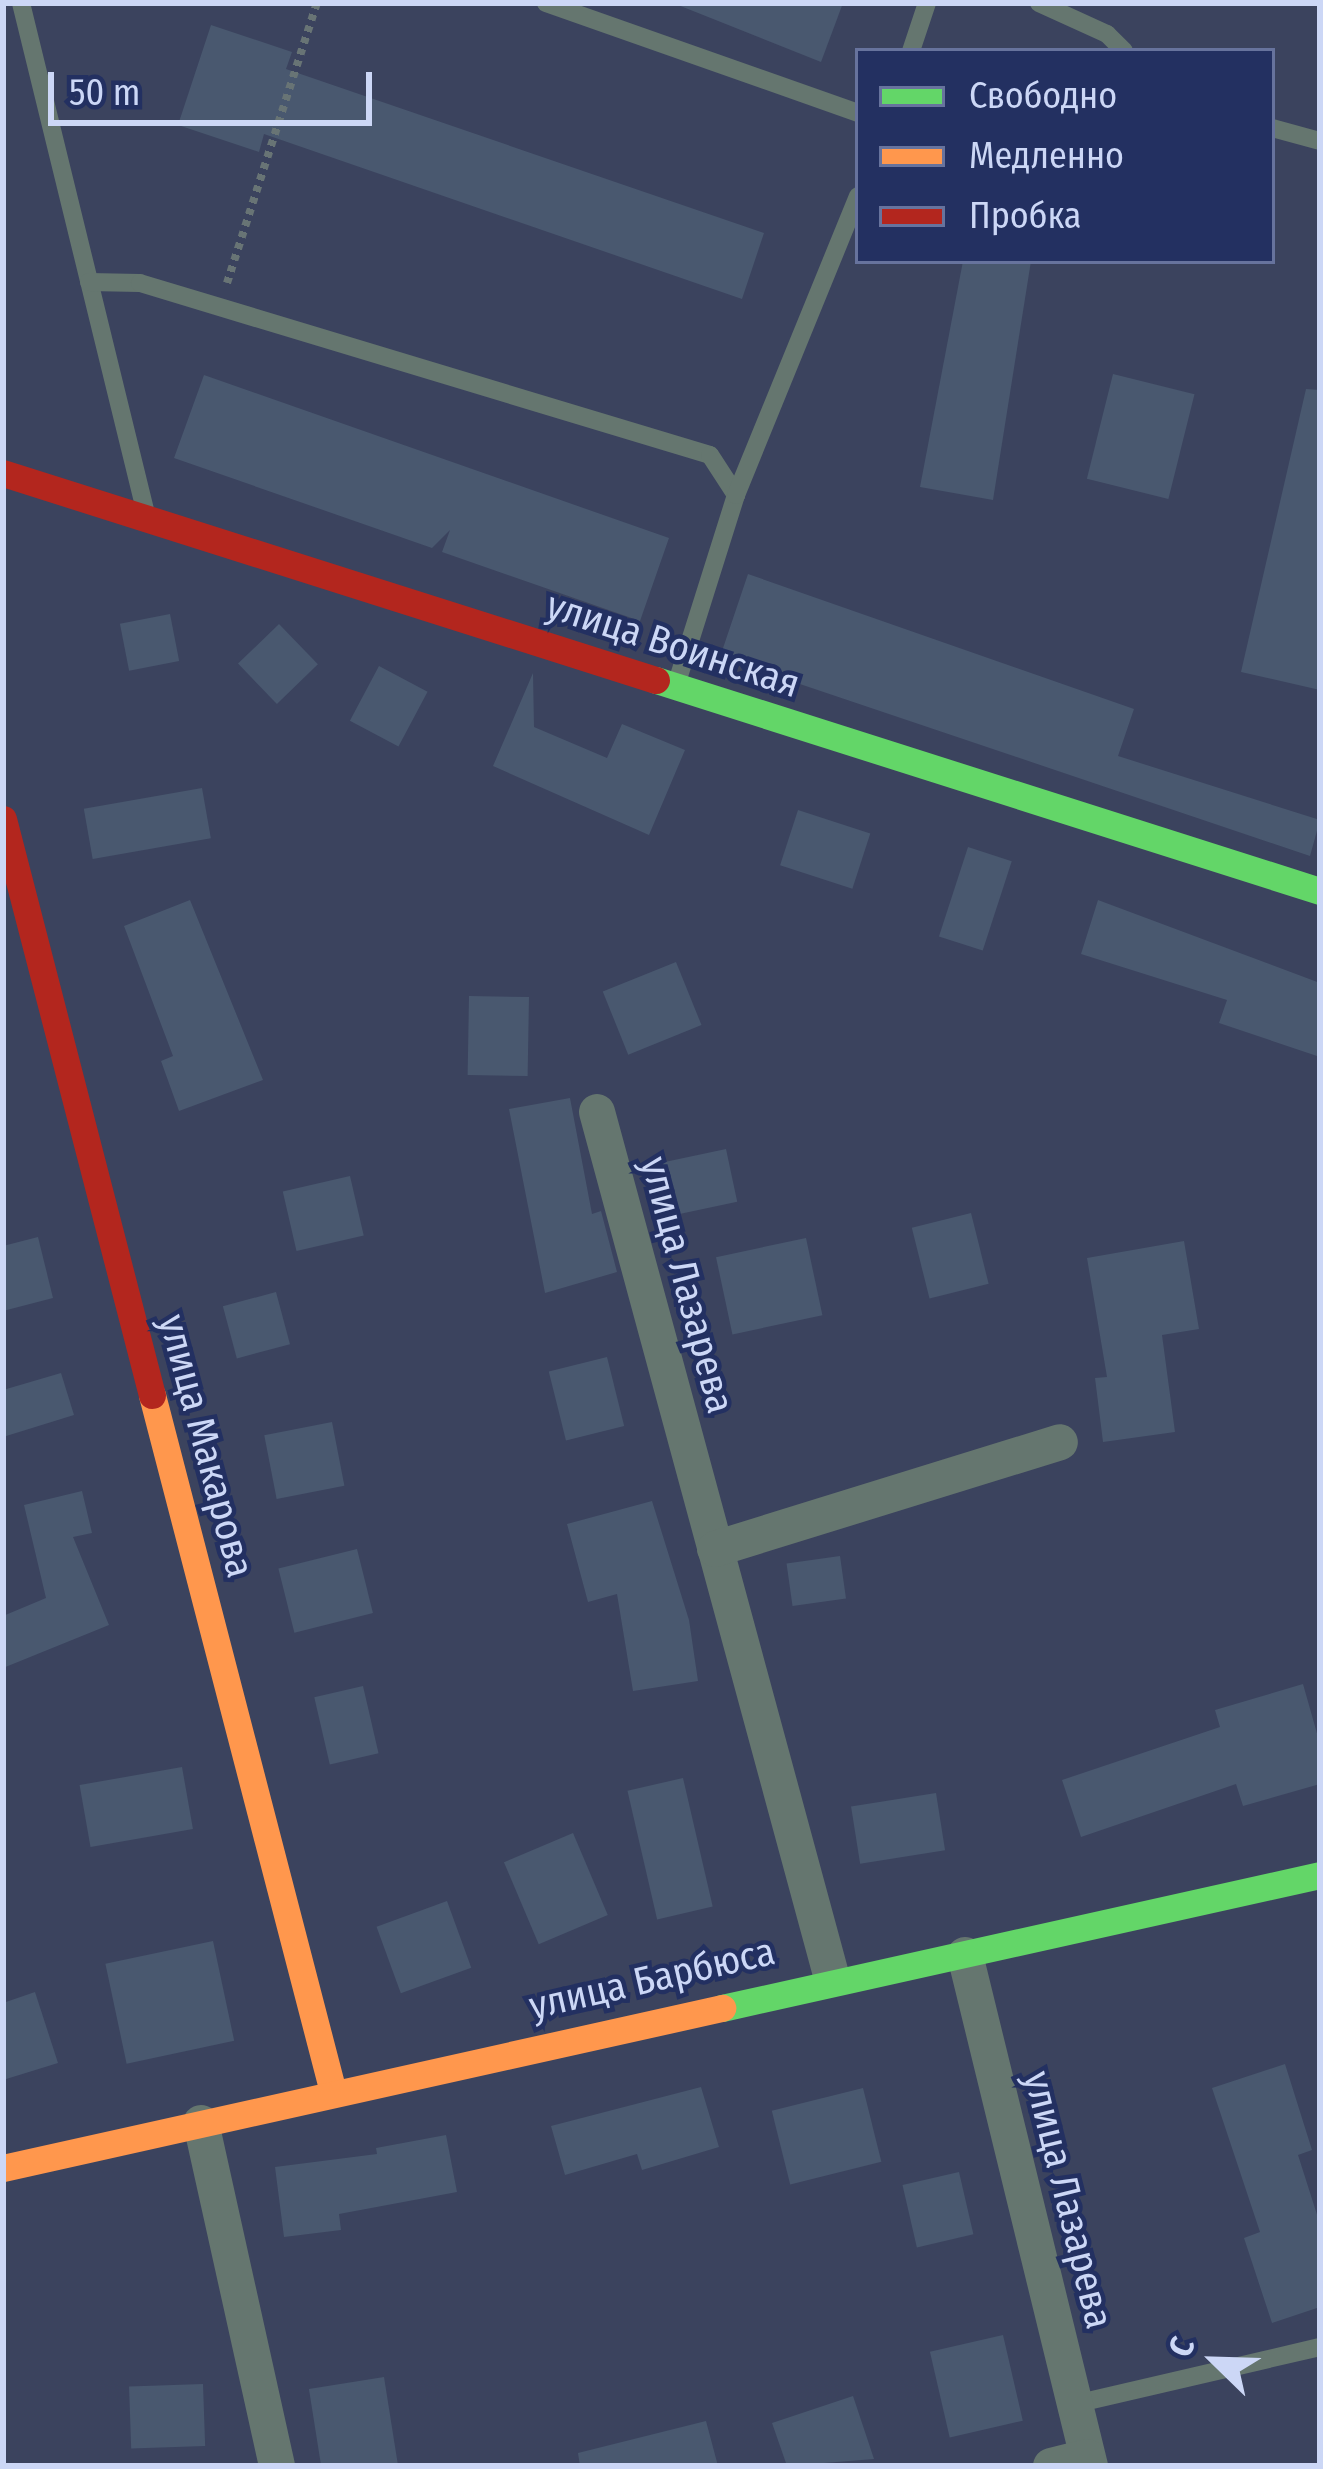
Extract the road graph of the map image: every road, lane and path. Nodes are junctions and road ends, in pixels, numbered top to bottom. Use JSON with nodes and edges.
{"nodes":[{"id":1,"x":21,"y":3,"type":"edge"},
{"id":2,"x":317,"y":3,"type":"edge"},
{"id":3,"x":546,"y":3,"type":"edge"},
{"id":4,"x":927,"y":3,"type":"edge"},
{"id":5,"x":1040,"y":3,"type":"edge"},
{"id":6,"x":912,"y":48,"type":"edge"},
{"id":7,"x":1121,"y":48,"type":"edge"},
{"id":8,"x":855,"y":112,"type":"edge"},
{"id":9,"x":1275,"y":129,"type":"edge"},
{"id":10,"x":1320,"y":141,"type":"edge"},
{"id":11,"x":855,"y":203,"type":"edge"},
{"id":12,"x":89,"y":282,"type":"junction"},
{"id":13,"x":219,"y":308,"type":"junction"},
{"id":14,"x":3,"y":473,"type":"edge"},
{"id":15,"x":736,"y":495,"type":"junction"},
{"id":16,"x":147,"y":519,"type":"junction"},
{"id":17,"x":676,"y":686,"type":"junction"},
{"id":18,"x":3,"y":819,"type":"edge"},
{"id":19,"x":1320,"y":891,"type":"edge"},
{"id":20,"x":597,"y":1112,"type":"dead end"},
{"id":21,"x":1060,"y":1442,"type":"dead end"},
{"id":22,"x":715,"y":1549,"type":"junction"},
{"id":23,"x":1320,"y":1875,"type":"edge"},
{"id":24,"x":965,"y":1955,"type":"junction"},
{"id":25,"x":832,"y":1978,"type":"junction"},
{"id":26,"x":334,"y":2092,"type":"junction"},
{"id":27,"x":201,"y":2123,"type":"junction"},
{"id":28,"x":3,"y":2168,"type":"edge"},
{"id":29,"x":1320,"y":2347,"type":"edge"},
{"id":30,"x":1075,"y":2404,"type":"junction"},
{"id":31,"x":1089,"y":2461,"type":"edge"},
{"id":32,"x":277,"y":2466,"type":"edge"},
{"id":33,"x":1051,"y":2466,"type":"edge"}],
"edges":[{"from":1,"to":12,"type":"lane"},
{"from":2,"to":13,"type":"path"},
{"from":3,"to":8,"type":"lane"},
{"from":4,"to":6,"type":"lane"},
{"from":5,"to":7,"type":"lane"},
{"from":9,"to":10,"type":"lane"},
{"from":11,"to":15,"type":"lane"},
{"from":12,"to":13,"type":"lane"},
{"from":12,"to":16,"type":"lane"},
{"from":13,"to":15,"type":"lane"},
{"from":14,"to":16,"type":"street","name":"улица Воинская"},
{"from":15,"to":17,"type":"lane"},
{"from":16,"to":17,"type":"street","name":"улица Воинская"},
{"from":17,"to":19,"type":"street","name":"улица Воинская"},
{"from":18,"to":26,"type":"street","name":"улица Макарова"},
{"from":20,"to":22,"type":"street","name":"улица Лазарева"},
{"from":21,"to":22,"type":"street"},
{"from":22,"to":25,"type":"street","name":"улица Лазарева"},
{"from":23,"to":24,"type":"street","name":"улица Барбюса"},
{"from":24,"to":25,"type":"street","name":"улица Барбюса"},
{"from":24,"to":30,"type":"street","name":"улица Лазарева"},
{"from":25,"to":26,"type":"street","name":"улица Барбюса"},
{"from":26,"to":27,"type":"street","name":"улица Барбюса"},
{"from":27,"to":28,"type":"street","name":"улица Барбюса"},
{"from":27,"to":32,"type":"street"},
{"from":29,"to":30,"type":"lane"},
{"from":30,"to":31,"type":"street","name":"улица Лазарева"},
{"from":31,"to":33,"type":"street"}]}
